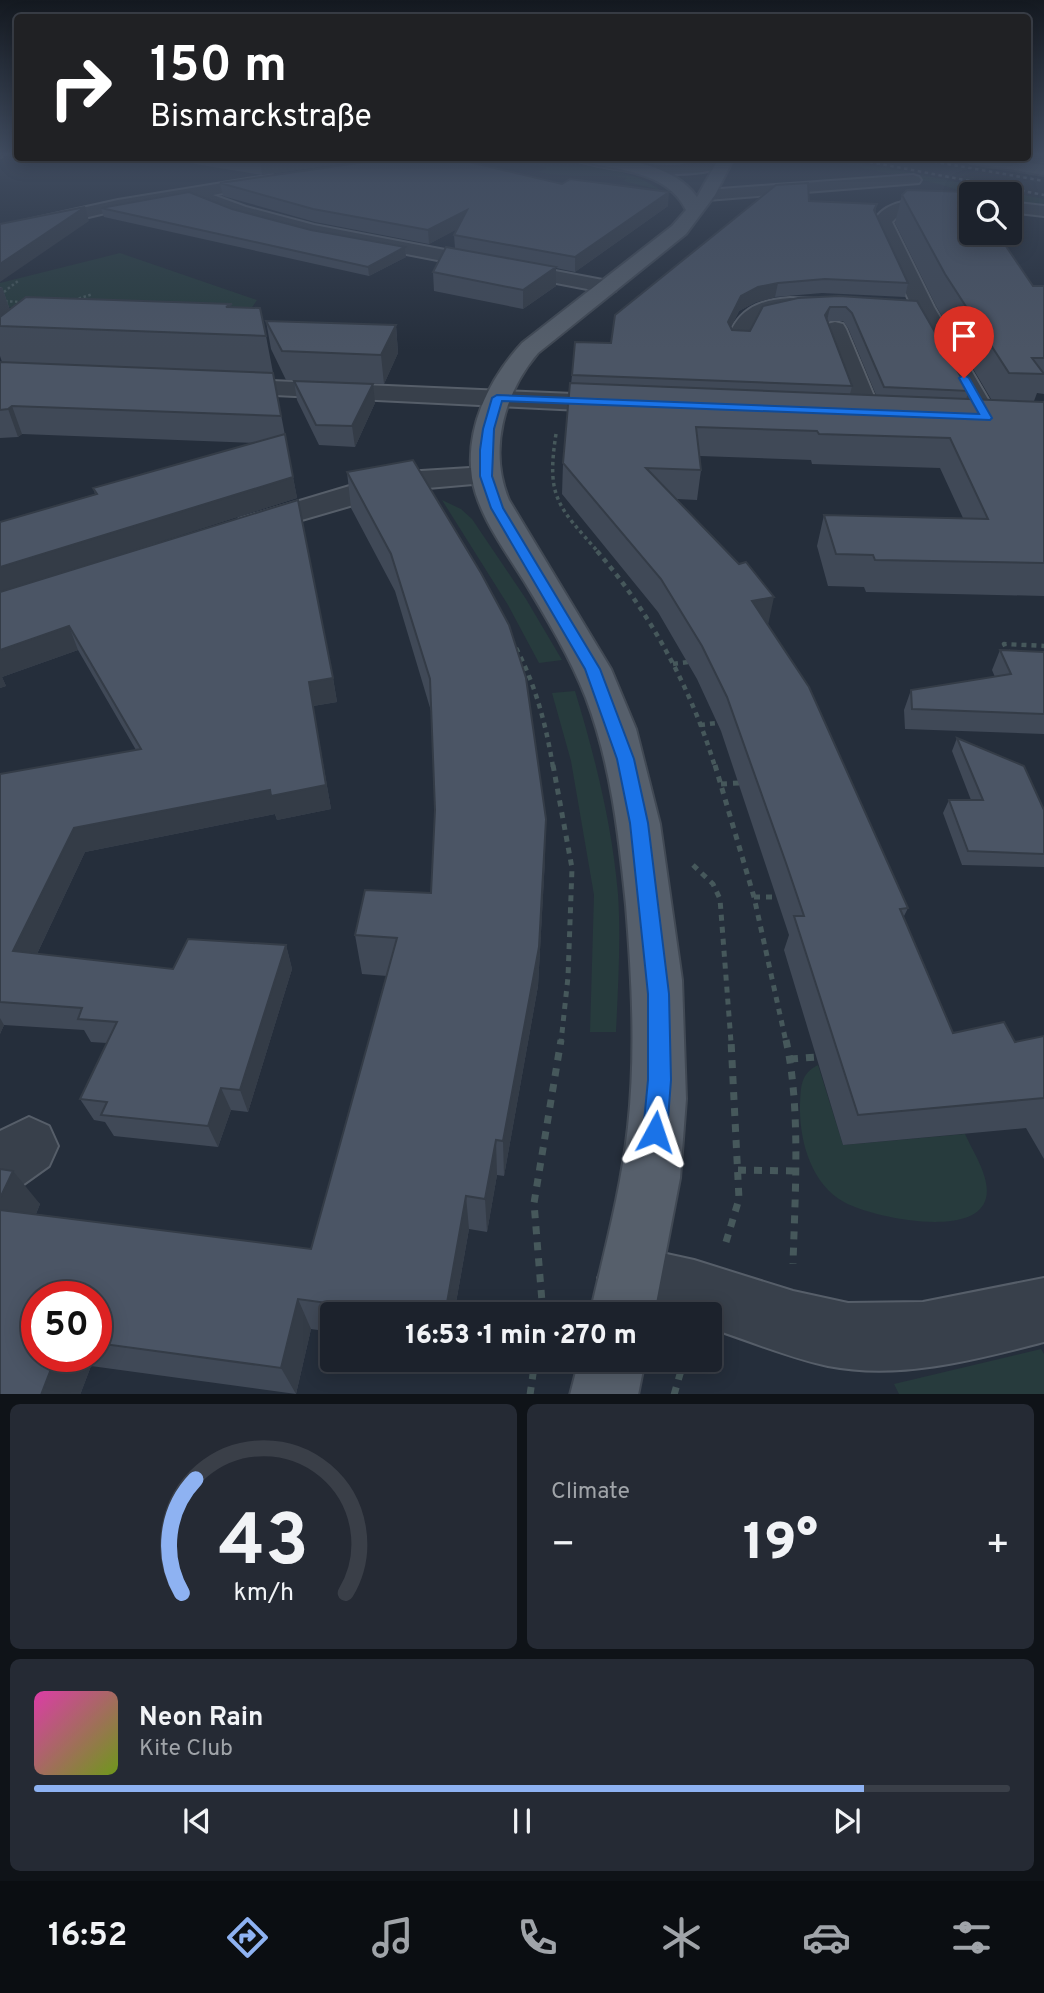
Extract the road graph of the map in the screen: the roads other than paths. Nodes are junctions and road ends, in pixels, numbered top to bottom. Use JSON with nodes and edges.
{"nodes":[{"id":1,"x":52,"y":220,"type":"edge"},
{"id":2,"x":275,"y":220,"type":"edge"},
{"id":3,"x":684,"y":220,"type":"edge"},
{"id":4,"x":883,"y":220,"type":"edge"},
{"id":5,"x":0,"y":232,"type":"edge"},
{"id":6,"x":608,"y":287,"type":"junction"},
{"id":7,"x":829,"y":304,"type":"edge"},
{"id":8,"x":897,"y":306,"type":"edge"},
{"id":9,"x":923,"y":307,"type":"junction"},
{"id":10,"x":835,"y":329,"type":"dead end"},
{"id":11,"x":740,"y":338,"type":"edge"},
{"id":12,"x":204,"y":387,"type":"edge"},
{"id":13,"x":497,"y":398,"type":"junction"},
{"id":14,"x":650,"y":405,"type":"edge"},
{"id":15,"x":841,"y":412,"type":"edge"},
{"id":16,"x":868,"y":413,"type":"junction"},
{"id":17,"x":894,"y":414,"type":"edge"},
{"id":18,"x":960,"y":416,"type":"edge"},
{"id":19,"x":486,"y":476,"type":"junction"},
{"id":20,"x":223,"y":534,"type":"edge"},
{"id":21,"x":626,"y":1296,"type":"edge"},
{"id":22,"x":1044,"y":1310,"type":"edge"},
{"id":23,"x":609,"y":1372,"type":"edge"},
{"id":24,"x":604,"y":1394,"type":"edge"}],
"edges":[{"from":1,"to":5,"type":"street"},
{"from":2,"to":6,"type":"street"},
{"from":3,"to":6,"type":"main road"},
{"from":4,"to":9,"type":"street"},
{"from":6,"to":13,"type":"main road"},
{"from":7,"to":11,"type":"street"},
{"from":8,"to":9,"type":"street"},
{"from":9,"to":18,"type":"street"},
{"from":10,"to":16,"type":"street"},
{"from":12,"to":13,"type":"street"},
{"from":13,"to":14,"type":"street"},
{"from":13,"to":19,"type":"main road"},
{"from":15,"to":16,"type":"street"},
{"from":16,"to":17,"type":"street"},
{"from":19,"to":20,"type":"street"},
{"from":19,"to":21,"type":"main road"},
{"from":21,"to":22,"type":"street"},
{"from":23,"to":24,"type":"main road"}]}
